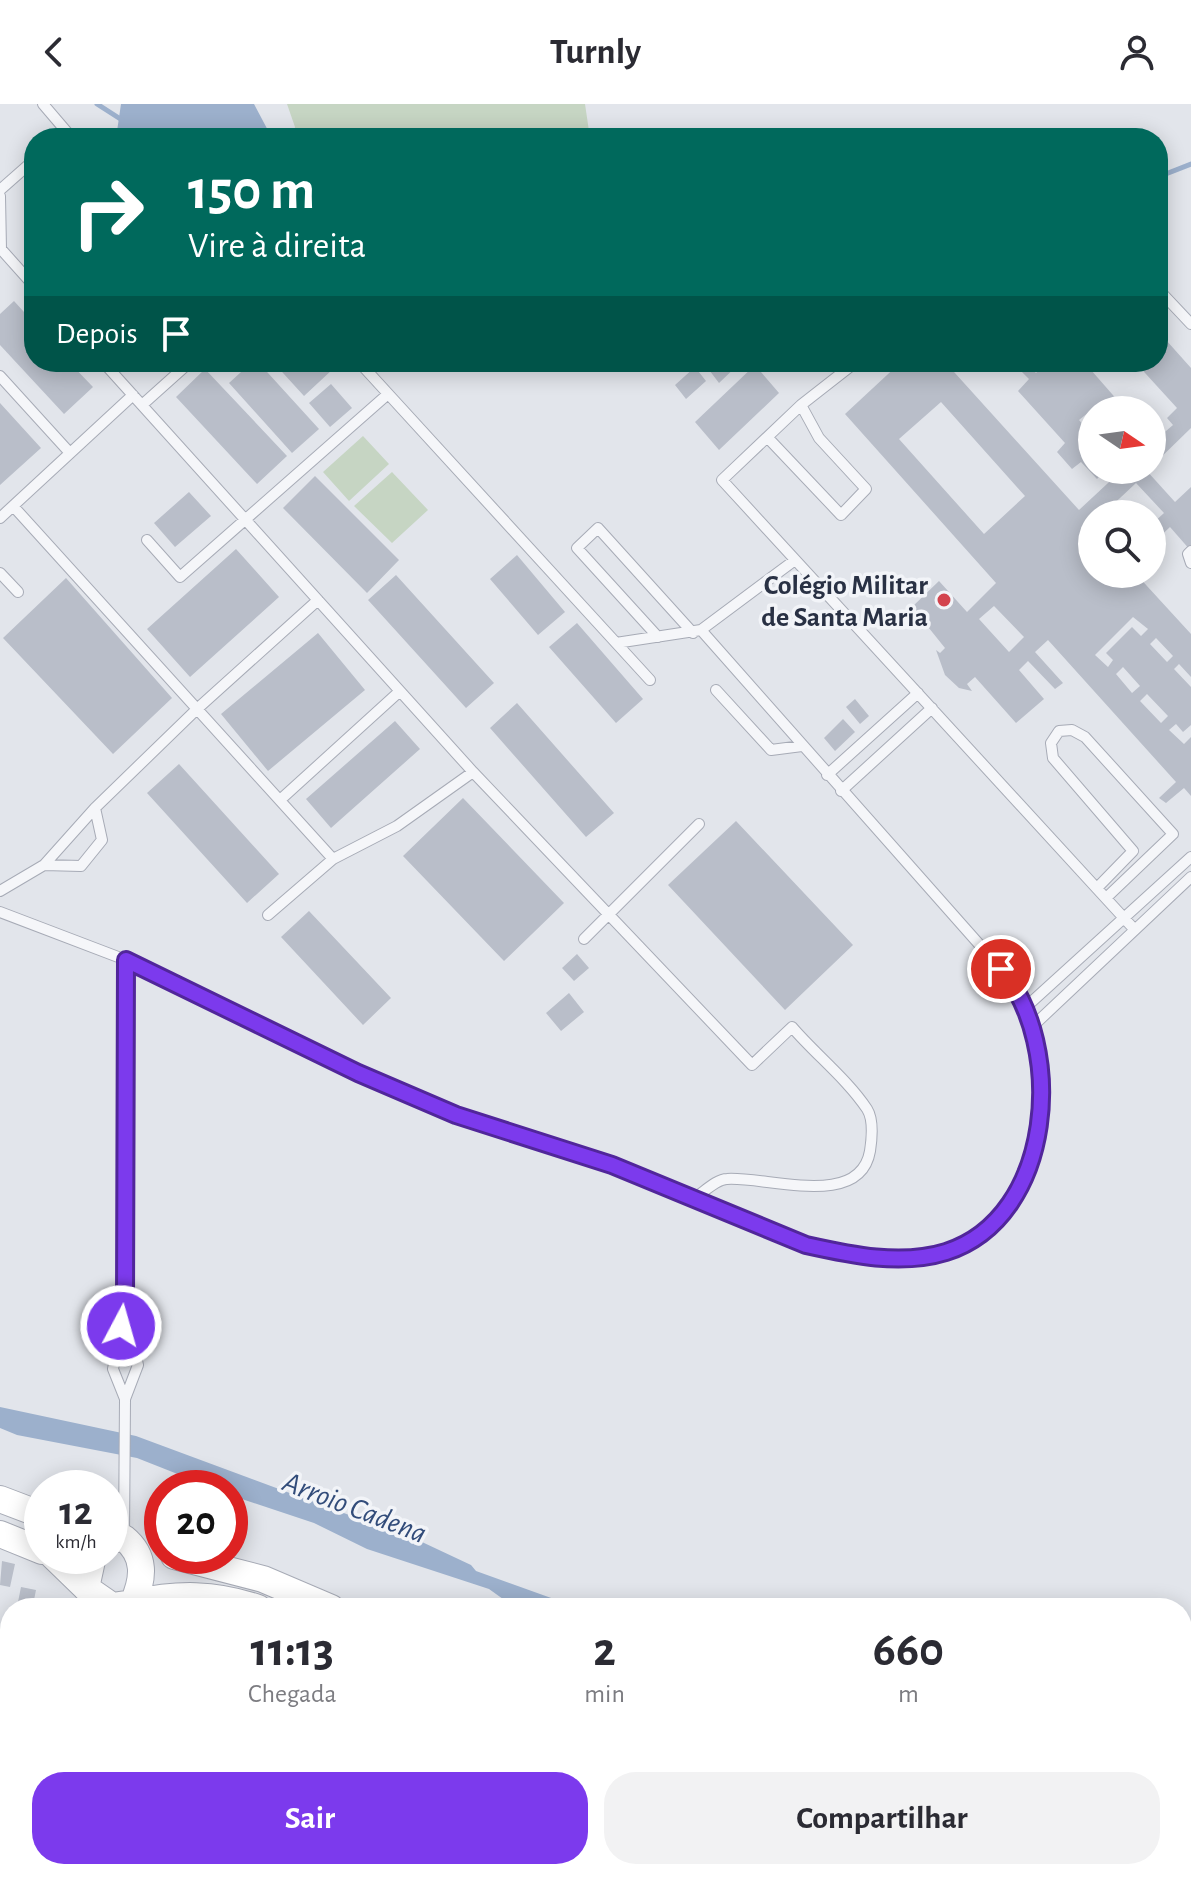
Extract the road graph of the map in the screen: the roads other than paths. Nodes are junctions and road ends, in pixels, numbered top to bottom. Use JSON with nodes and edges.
{"nodes":[{"id":1,"x":43,"y":104,"type":"edge"},
{"id":2,"x":60,"y":128,"type":"edge"},
{"id":3,"x":24,"y":169,"type":"edge"},
{"id":4,"x":0,"y":190,"type":"edge"},
{"id":5,"x":0,"y":196,"type":"edge"},
{"id":6,"x":0,"y":249,"type":"edge"},
{"id":7,"x":24,"y":275,"type":"edge"},
{"id":8,"x":1168,"y":300,"type":"edge"},
{"id":9,"x":1191,"y":324,"type":"edge"},
{"id":10,"x":112,"y":372,"type":"edge"},
{"id":11,"x":179,"y":372,"type":"edge"},
{"id":12,"x":368,"y":372,"type":"edge"},
{"id":13,"x":843,"y":372,"type":"edge"},
{"id":14,"x":0,"y":376,"type":"edge"},
{"id":15,"x":388,"y":394,"type":"junction"},
{"id":16,"x":133,"y":395,"type":"junction"},
{"id":17,"x":142,"y":405,"type":"junction"},
{"id":18,"x":801,"y":405,"type":"junction"},
{"id":19,"x":768,"y":438,"type":"junction"},
{"id":20,"x":70,"y":453,"type":"junction"},
{"id":21,"x":13,"y":506,"type":"junction"},
{"id":22,"x":0,"y":518,"type":"edge"},
{"id":23,"x":245,"y":519,"type":"junction"},
{"id":24,"x":147,"y":540,"type":"dead end"},
{"id":25,"x":1191,"y":551,"type":"edge"},
{"id":26,"x":795,"y":560,"type":"junction"},
{"id":27,"x":1191,"y":563,"type":"edge"},
{"id":28,"x":0,"y":573,"type":"edge"},
{"id":29,"x":18,"y":592,"type":"dead end"},
{"id":30,"x":318,"y":600,"type":"junction"},
{"id":31,"x":697,"y":631,"type":"junction"},
{"id":32,"x":658,"y":637,"type":"junction"},
{"id":33,"x":616,"y":643,"type":"junction"},
{"id":34,"x":650,"y":680,"type":"dead end"},
{"id":35,"x":716,"y":690,"type":"dead end"},
{"id":36,"x":400,"y":691,"type":"junction"},
{"id":37,"x":918,"y":693,"type":"junction"},
{"id":38,"x":932,"y":708,"type":"junction"},
{"id":39,"x":197,"y":709,"type":"junction"},
{"id":40,"x":802,"y":746,"type":"junction"},
{"id":41,"x":473,"y":772,"type":"junction"},
{"id":42,"x":827,"y":775,"type":"junction"},
{"id":43,"x":841,"y":791,"type":"junction"},
{"id":44,"x":280,"y":800,"type":"junction"},
{"id":45,"x":95,"y":808,"type":"junction"},
{"id":46,"x":699,"y":824,"type":"dead end"},
{"id":47,"x":1191,"y":857,"type":"edge"},
{"id":48,"x":333,"y":859,"type":"junction"},
{"id":49,"x":44,"y":865,"type":"junction"},
{"id":50,"x":1191,"y":877,"type":"edge"},
{"id":51,"x":1097,"y":888,"type":"junction"},
{"id":52,"x":0,"y":891,"type":"edge"},
{"id":53,"x":1106,"y":898,"type":"junction"},
{"id":54,"x":0,"y":912,"type":"edge"},
{"id":55,"x":268,"y":915,"type":"dead end"},
{"id":56,"x":607,"y":916,"type":"junction"},
{"id":57,"x":1124,"y":917,"type":"junction"},
{"id":58,"x":1134,"y":929,"type":"junction"},
{"id":59,"x":584,"y":939,"type":"dead end"},
{"id":60,"x":126,"y":960,"type":"junction"},
{"id":61,"x":1027,"y":1006,"type":"junction"},
{"id":62,"x":1034,"y":1025,"type":"junction"},
{"id":63,"x":696,"y":1197,"type":"junction"},
{"id":64,"x":125,"y":1305,"type":"junction"},
{"id":65,"x":125,"y":1399,"type":"junction"},
{"id":66,"x":124,"y":1470,"type":"edge"},
{"id":67,"x":0,"y":1499,"type":"edge"},
{"id":68,"x":24,"y":1508,"type":"edge"},
{"id":69,"x":0,"y":1534,"type":"edge"},
{"id":70,"x":24,"y":1544,"type":"edge"},
{"id":71,"x":128,"y":1548,"type":"edge"},
{"id":72,"x":72,"y":1574,"type":"edge"},
{"id":73,"x":89,"y":1574,"type":"edge"},
{"id":74,"x":244,"y":1574,"type":"edge"},
{"id":75,"x":86,"y":1588,"type":"junction"},
{"id":76,"x":100,"y":1598,"type":"edge"},
{"id":77,"x":132,"y":1598,"type":"edge"},
{"id":78,"x":157,"y":1598,"type":"edge"},
{"id":79,"x":220,"y":1598,"type":"edge"},
{"id":80,"x":308,"y":1598,"type":"edge"}],
"edges":[{"from":1,"to":2,"type":"lane"},
{"from":3,"to":4,"type":"lane"},
{"from":5,"to":6,"type":"lane"},
{"from":6,"to":7,"type":"lane"},
{"from":8,"to":9,"type":"lane"},
{"from":10,"to":16,"type":"lane"},
{"from":11,"to":17,"type":"lane"},
{"from":12,"to":15,"type":"lane"},
{"from":13,"to":18,"type":"lane"},
{"from":14,"to":20,"type":"lane"},
{"from":15,"to":23,"type":"lane"},
{"from":15,"to":33,"type":"lane"},
{"from":16,"to":17,"type":"lane"},
{"from":16,"to":20,"type":"lane"},
{"from":17,"to":23,"type":"lane"},
{"from":18,"to":19,"type":"lane"},
{"from":18,"to":19,"type":"lane"},
{"from":19,"to":26,"type":"lane"},
{"from":20,"to":21,"type":"lane"},
{"from":21,"to":22,"type":"lane"},
{"from":21,"to":39,"type":"lane"},
{"from":23,"to":24,"type":"lane"},
{"from":23,"to":30,"type":"lane"},
{"from":25,"to":27,"type":"lane"},
{"from":26,"to":31,"type":"lane"},
{"from":26,"to":37,"type":"lane"},
{"from":28,"to":29,"type":"lane"},
{"from":30,"to":36,"type":"lane"},
{"from":30,"to":39,"type":"lane"},
{"from":31,"to":32,"type":"lane"},
{"from":31,"to":32,"type":"lane"},
{"from":31,"to":40,"type":"lane"},
{"from":32,"to":33,"type":"lane"},
{"from":33,"to":34,"type":"lane"},
{"from":35,"to":40,"type":"lane"},
{"from":36,"to":41,"type":"lane"},
{"from":36,"to":44,"type":"lane"},
{"from":37,"to":38,"type":"lane"},
{"from":37,"to":42,"type":"lane"},
{"from":38,"to":43,"type":"lane"},
{"from":38,"to":51,"type":"lane"},
{"from":39,"to":44,"type":"lane"},
{"from":39,"to":45,"type":"lane"},
{"from":40,"to":42,"type":"lane"},
{"from":41,"to":48,"type":"lane"},
{"from":41,"to":56,"type":"lane"},
{"from":42,"to":43,"type":"lane"},
{"from":43,"to":61,"type":"lane"},
{"from":44,"to":48,"type":"lane"},
{"from":45,"to":49,"type":"lane"},
{"from":45,"to":49,"type":"lane"},
{"from":46,"to":56,"type":"lane"},
{"from":47,"to":57,"type":"lane"},
{"from":48,"to":55,"type":"lane"},
{"from":49,"to":52,"type":"lane"},
{"from":50,"to":58,"type":"lane"},
{"from":51,"to":53,"type":"lane"},
{"from":51,"to":53,"type":"lane"},
{"from":53,"to":57,"type":"lane"},
{"from":54,"to":60,"type":"lane"},
{"from":56,"to":59,"type":"lane"},
{"from":56,"to":63,"type":"lane"},
{"from":57,"to":58,"type":"lane"},
{"from":57,"to":61,"type":"lane"},
{"from":58,"to":62,"type":"lane"},
{"from":60,"to":63,"type":"lane"},
{"from":60,"to":64,"type":"lane"},
{"from":61,"to":62,"type":"lane"},
{"from":62,"to":63,"type":"lane"},
{"from":64,"to":65,"type":"lane"},
{"from":64,"to":65,"type":"lane"},
{"from":65,"to":66,"type":"lane"},
{"from":67,"to":68,"type":"main road"},
{"from":69,"to":70,"type":"main road"},
{"from":71,"to":77,"type":"main road"},
{"from":72,"to":75,"type":"main road"},
{"from":73,"to":75,"type":"main road"},
{"from":74,"to":80,"type":"main road"},
{"from":75,"to":76,"type":"main road"},
{"from":78,"to":79,"type":"main road"}]}
